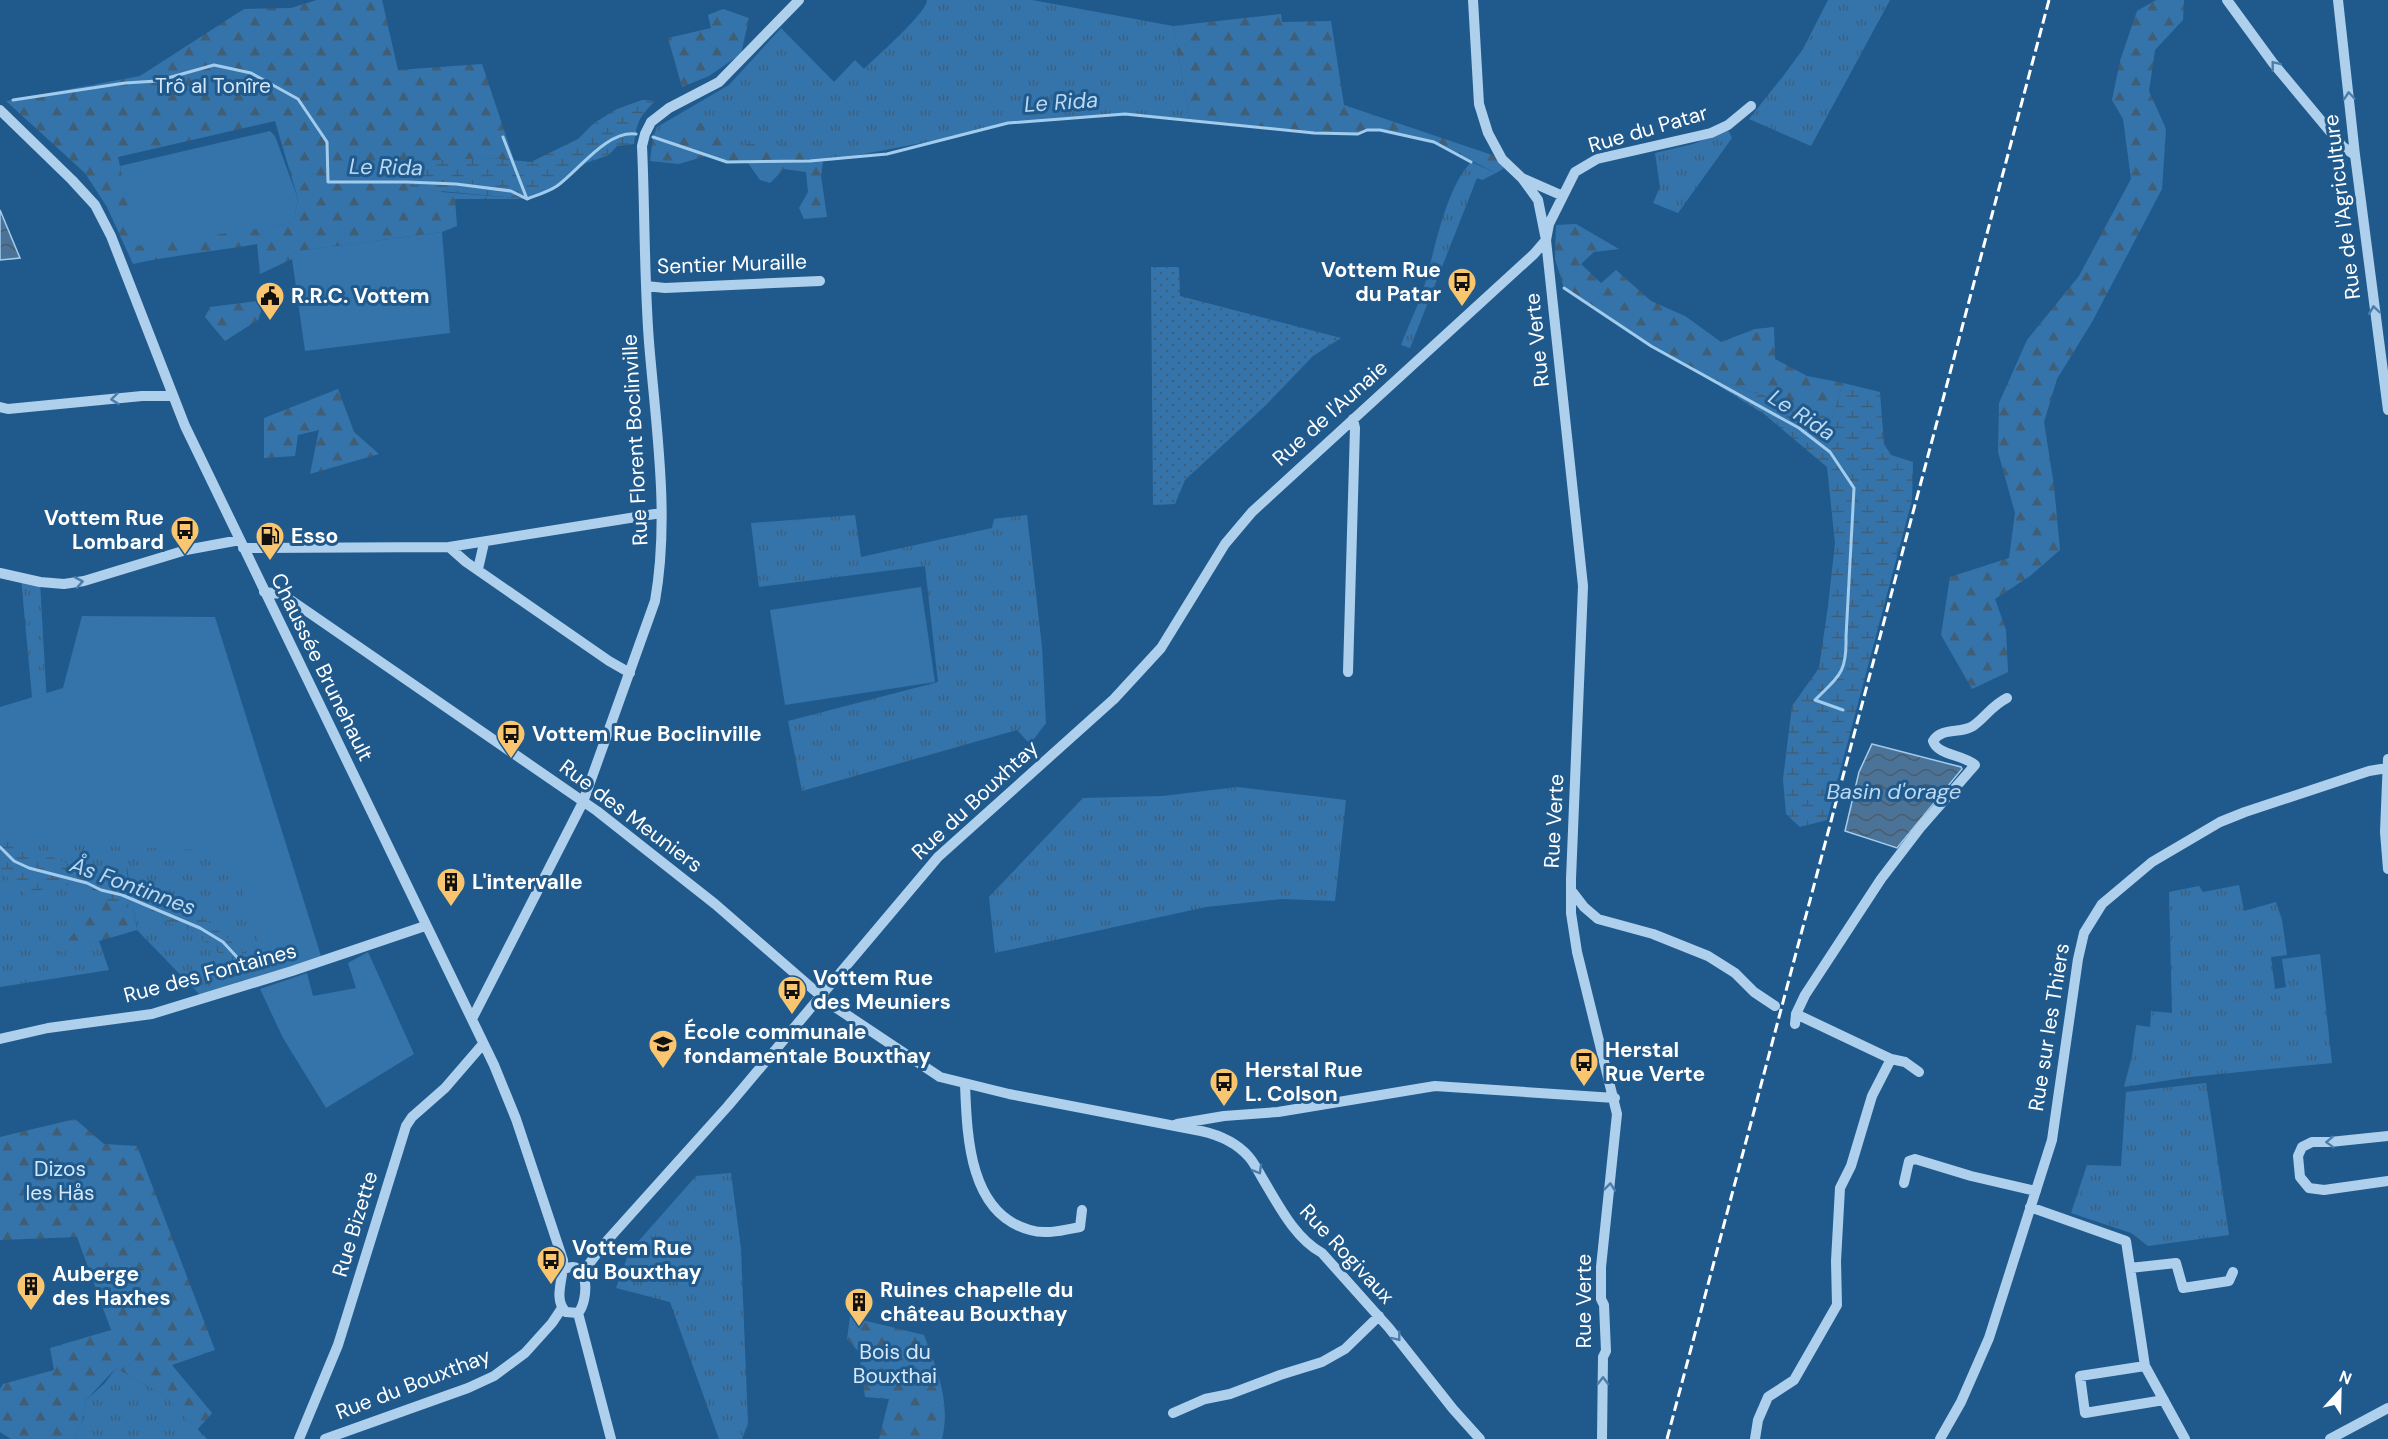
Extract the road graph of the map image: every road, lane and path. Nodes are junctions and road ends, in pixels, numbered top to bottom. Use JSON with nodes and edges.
{"nodes":[{"id":1,"x":799,"y":0,"type":"edge"},
{"id":2,"x":1473,"y":0,"type":"edge"},
{"id":3,"x":2228,"y":0,"type":"edge"},
{"id":4,"x":2338,"y":0,"type":"edge"},
{"id":5,"x":1752,"y":106,"type":"dead end"},
{"id":6,"x":0,"y":110,"type":"edge"},
{"id":7,"x":2355,"y":156,"type":"junction"},
{"id":8,"x":1522,"y":178,"type":"junction"},
{"id":9,"x":1563,"y":196,"type":"junction"},
{"id":10,"x":1546,"y":240,"type":"junction"},
{"id":11,"x":819,"y":281,"type":"dead end"},
{"id":12,"x":646,"y":286,"type":"junction"},
{"id":13,"x":173,"y":396,"type":"junction"},
{"id":14,"x":0,"y":407,"type":"edge"},
{"id":15,"x":2388,"y":410,"type":"edge"},
{"id":16,"x":1353,"y":419,"type":"junction"},
{"id":17,"x":661,"y":513,"type":"junction"},
{"id":18,"x":484,"y":543,"type":"junction"},
{"id":19,"x":242,"y":544,"type":"junction"},
{"id":20,"x":448,"y":547,"type":"junction"},
{"id":21,"x":478,"y":569,"type":"junction"},
{"id":22,"x":0,"y":573,"type":"edge"},
{"id":23,"x":264,"y":592,"type":"junction"},
{"id":24,"x":1168,"y":638,"type":"joint"},
{"id":25,"x":1348,"y":672,"type":"dead end"},
{"id":26,"x":630,"y":673,"type":"junction"},
{"id":27,"x":2007,"y":698,"type":"dead end"},
{"id":28,"x":2387,"y":764,"type":"edge"},
{"id":29,"x":583,"y":802,"type":"junction"},
{"id":30,"x":2388,"y":869,"type":"edge"},
{"id":31,"x":1571,"y":890,"type":"junction"},
{"id":32,"x":425,"y":926,"type":"junction"},
{"id":33,"x":821,"y":996,"type":"junction"},
{"id":34,"x":1775,"y":1006,"type":"dead end"},
{"id":35,"x":472,"y":1019,"type":"junction"},
{"id":36,"x":0,"y":1039,"type":"edge"},
{"id":37,"x":483,"y":1044,"type":"junction"},
{"id":38,"x":1891,"y":1059,"type":"junction"},
{"id":39,"x":1919,"y":1072,"type":"dead end"},
{"id":40,"x":965,"y":1084,"type":"junction"},
{"id":41,"x":1615,"y":1098,"type":"junction"},
{"id":42,"x":1223,"y":1116,"type":"junction"},
{"id":43,"x":1171,"y":1125,"type":"junction"},
{"id":44,"x":1217,"y":1135,"type":"junction"},
{"id":45,"x":2388,"y":1136,"type":"edge"},
{"id":46,"x":2388,"y":1181,"type":"edge"},
{"id":47,"x":1904,"y":1184,"type":"dead end"},
{"id":48,"x":2036,"y":1191,"type":"junction"},
{"id":49,"x":2031,"y":1207,"type":"junction"},
{"id":50,"x":1082,"y":1210,"type":"dead end"},
{"id":51,"x":1080,"y":1227,"type":"junction"},
{"id":52,"x":1084,"y":1238,"type":"dead end"},
{"id":53,"x":2130,"y":1268,"type":"junction"},
{"id":54,"x":564,"y":1269,"type":"junction"},
{"id":55,"x":583,"y":1272,"type":"junction"},
{"id":56,"x":2233,"y":1272,"type":"dead end"},
{"id":57,"x":562,"y":1308,"type":"junction"},
{"id":58,"x":578,"y":1313,"type":"junction"},
{"id":59,"x":1379,"y":1316,"type":"junction"},
{"id":60,"x":2145,"y":1366,"type":"junction"},
{"id":61,"x":2164,"y":1400,"type":"junction"},
{"id":62,"x":2388,"y":1408,"type":"edge"},
{"id":63,"x":1173,"y":1413,"type":"dead end"},
{"id":64,"x":299,"y":1439,"type":"edge"},
{"id":65,"x":325,"y":1439,"type":"edge"},
{"id":66,"x":611,"y":1439,"type":"edge"},
{"id":67,"x":1480,"y":1439,"type":"edge"},
{"id":68,"x":1602,"y":1439,"type":"edge"},
{"id":69,"x":1755,"y":1439,"type":"edge"},
{"id":70,"x":1940,"y":1439,"type":"edge"},
{"id":71,"x":2185,"y":1439,"type":"edge"},
{"id":72,"x":2330,"y":1439,"type":"edge"}],
"edges":[{"from":1,"to":12,"type":"street","name":"Rue Florent Boclinville"},
{"from":2,"to":8,"type":"street"},
{"from":7,"to":3,"type":"street","one_way":true},
{"from":7,"to":4,"type":"street","name":"Rue de l'Agriculture","one_way":true},
{"from":5,"to":9,"type":"street","name":"Rue du Patar"},
{"from":6,"to":13,"type":"street","name":"Chaussée Brunehault"},
{"from":15,"to":7,"type":"street","name":"Rue de l'Agriculture","one_way":true},
{"from":8,"to":9,"type":"street"},
{"from":8,"to":10,"type":"street","name":"Rue Verte"},
{"from":9,"to":10,"type":"street","name":"Rue du Patar"},
{"from":10,"to":16,"type":"street","name":"Rue de l'Aunaie"},
{"from":10,"to":31,"type":"street","name":"Rue Verte"},
{"from":11,"to":12,"type":"street","name":"Sentier Muraille"},
{"from":12,"to":17,"type":"street","name":"Rue Florent Boclinville"},
{"from":13,"to":14,"type":"street","one_way":true},
{"from":13,"to":19,"type":"street","name":"Chaussée Brunehault"},
{"from":16,"to":24,"type":"street","name":"Rue de l'Aunaie"},
{"from":16,"to":25,"type":"street"},
{"from":17,"to":18,"type":"street"},
{"from":17,"to":26,"type":"street","name":"Rue Florent Boclinville"},
{"from":18,"to":20,"type":"street"},
{"from":18,"to":21,"type":"street"},
{"from":19,"to":20,"type":"street"},
{"from":22,"to":19,"type":"street","one_way":true},
{"from":19,"to":23,"type":"street","name":"Chaussée Brunehault"},
{"from":20,"to":21,"type":"street"},
{"from":21,"to":26,"type":"street"},
{"from":23,"to":29,"type":"street","name":"Rue des Meuniers"},
{"from":23,"to":32,"type":"street","name":"Chaussée Brunehault"},
{"from":24,"to":33,"type":"street","name":"Rue du Bouxhtay"},
{"from":26,"to":29,"type":"street","name":"Rue Florent Boclinville"},
{"from":27,"to":38,"type":"street"},
{"from":28,"to":30,"type":"street"},
{"from":28,"to":48,"type":"street","name":"Rue sur les Thiers"},
{"from":29,"to":33,"type":"street","name":"Rue des Meuniers"},
{"from":29,"to":35,"type":"street","name":"Rue Florent Boclinville"},
{"from":31,"to":34,"type":"street"},
{"from":31,"to":41,"type":"street","name":"Rue Verte"},
{"from":32,"to":35,"type":"street","name":"Chaussée Brunehault"},
{"from":32,"to":36,"type":"street","name":"Rue des Fontaines"},
{"from":33,"to":40,"type":"street","name":"Rue des Meuniers"},
{"from":33,"to":55,"type":"street","name":"Rue du Bouxhtay"},
{"from":35,"to":37,"type":"street","name":"Chaussée Brunehault"},
{"from":37,"to":54,"type":"street","name":"Chaussée Brunehault"},
{"from":37,"to":64,"type":"street","name":"Rue Bizette"},
{"from":38,"to":39,"type":"street"},
{"from":38,"to":69,"type":"street"},
{"from":40,"to":43,"type":"street","name":"Rue des Meuniers"},
{"from":40,"to":51,"type":"street"},
{"from":41,"to":42,"type":"street"},
{"from":68,"to":41,"type":"street","name":"Rue Verte","one_way":true},
{"from":42,"to":43,"type":"street"},
{"from":42,"to":44,"type":"street"},
{"from":43,"to":44,"type":"street","name":"Rue Rogivaux"},
{"from":44,"to":59,"type":"street","name":"Rue Rogivaux","one_way":true},
{"from":45,"to":46,"type":"street","one_way":true},
{"from":47,"to":48,"type":"street"},
{"from":48,"to":49,"type":"street","name":"Rue sur les Thiers"},
{"from":49,"to":53,"type":"street"},
{"from":49,"to":70,"type":"street","name":"Rue sur les Thiers"},
{"from":50,"to":51,"type":"street"},
{"from":51,"to":52,"type":"street"},
{"from":53,"to":56,"type":"street"},
{"from":53,"to":60,"type":"street"},
{"from":54,"to":55,"type":"street"},
{"from":54,"to":57,"type":"street","name":"Chaussée Brunehault"},
{"from":55,"to":58,"type":"street"},
{"from":57,"to":58,"type":"street"},
{"from":57,"to":65,"type":"street","name":"Rue du Bouxthay"},
{"from":58,"to":66,"type":"street"},
{"from":59,"to":63,"type":"street"},
{"from":59,"to":67,"type":"street","name":"Rue Rogivaux","one_way":true},
{"from":60,"to":61,"type":"street"},
{"from":60,"to":61,"type":"street"},
{"from":61,"to":71,"type":"street"},
{"from":62,"to":72,"type":"street"}]}
